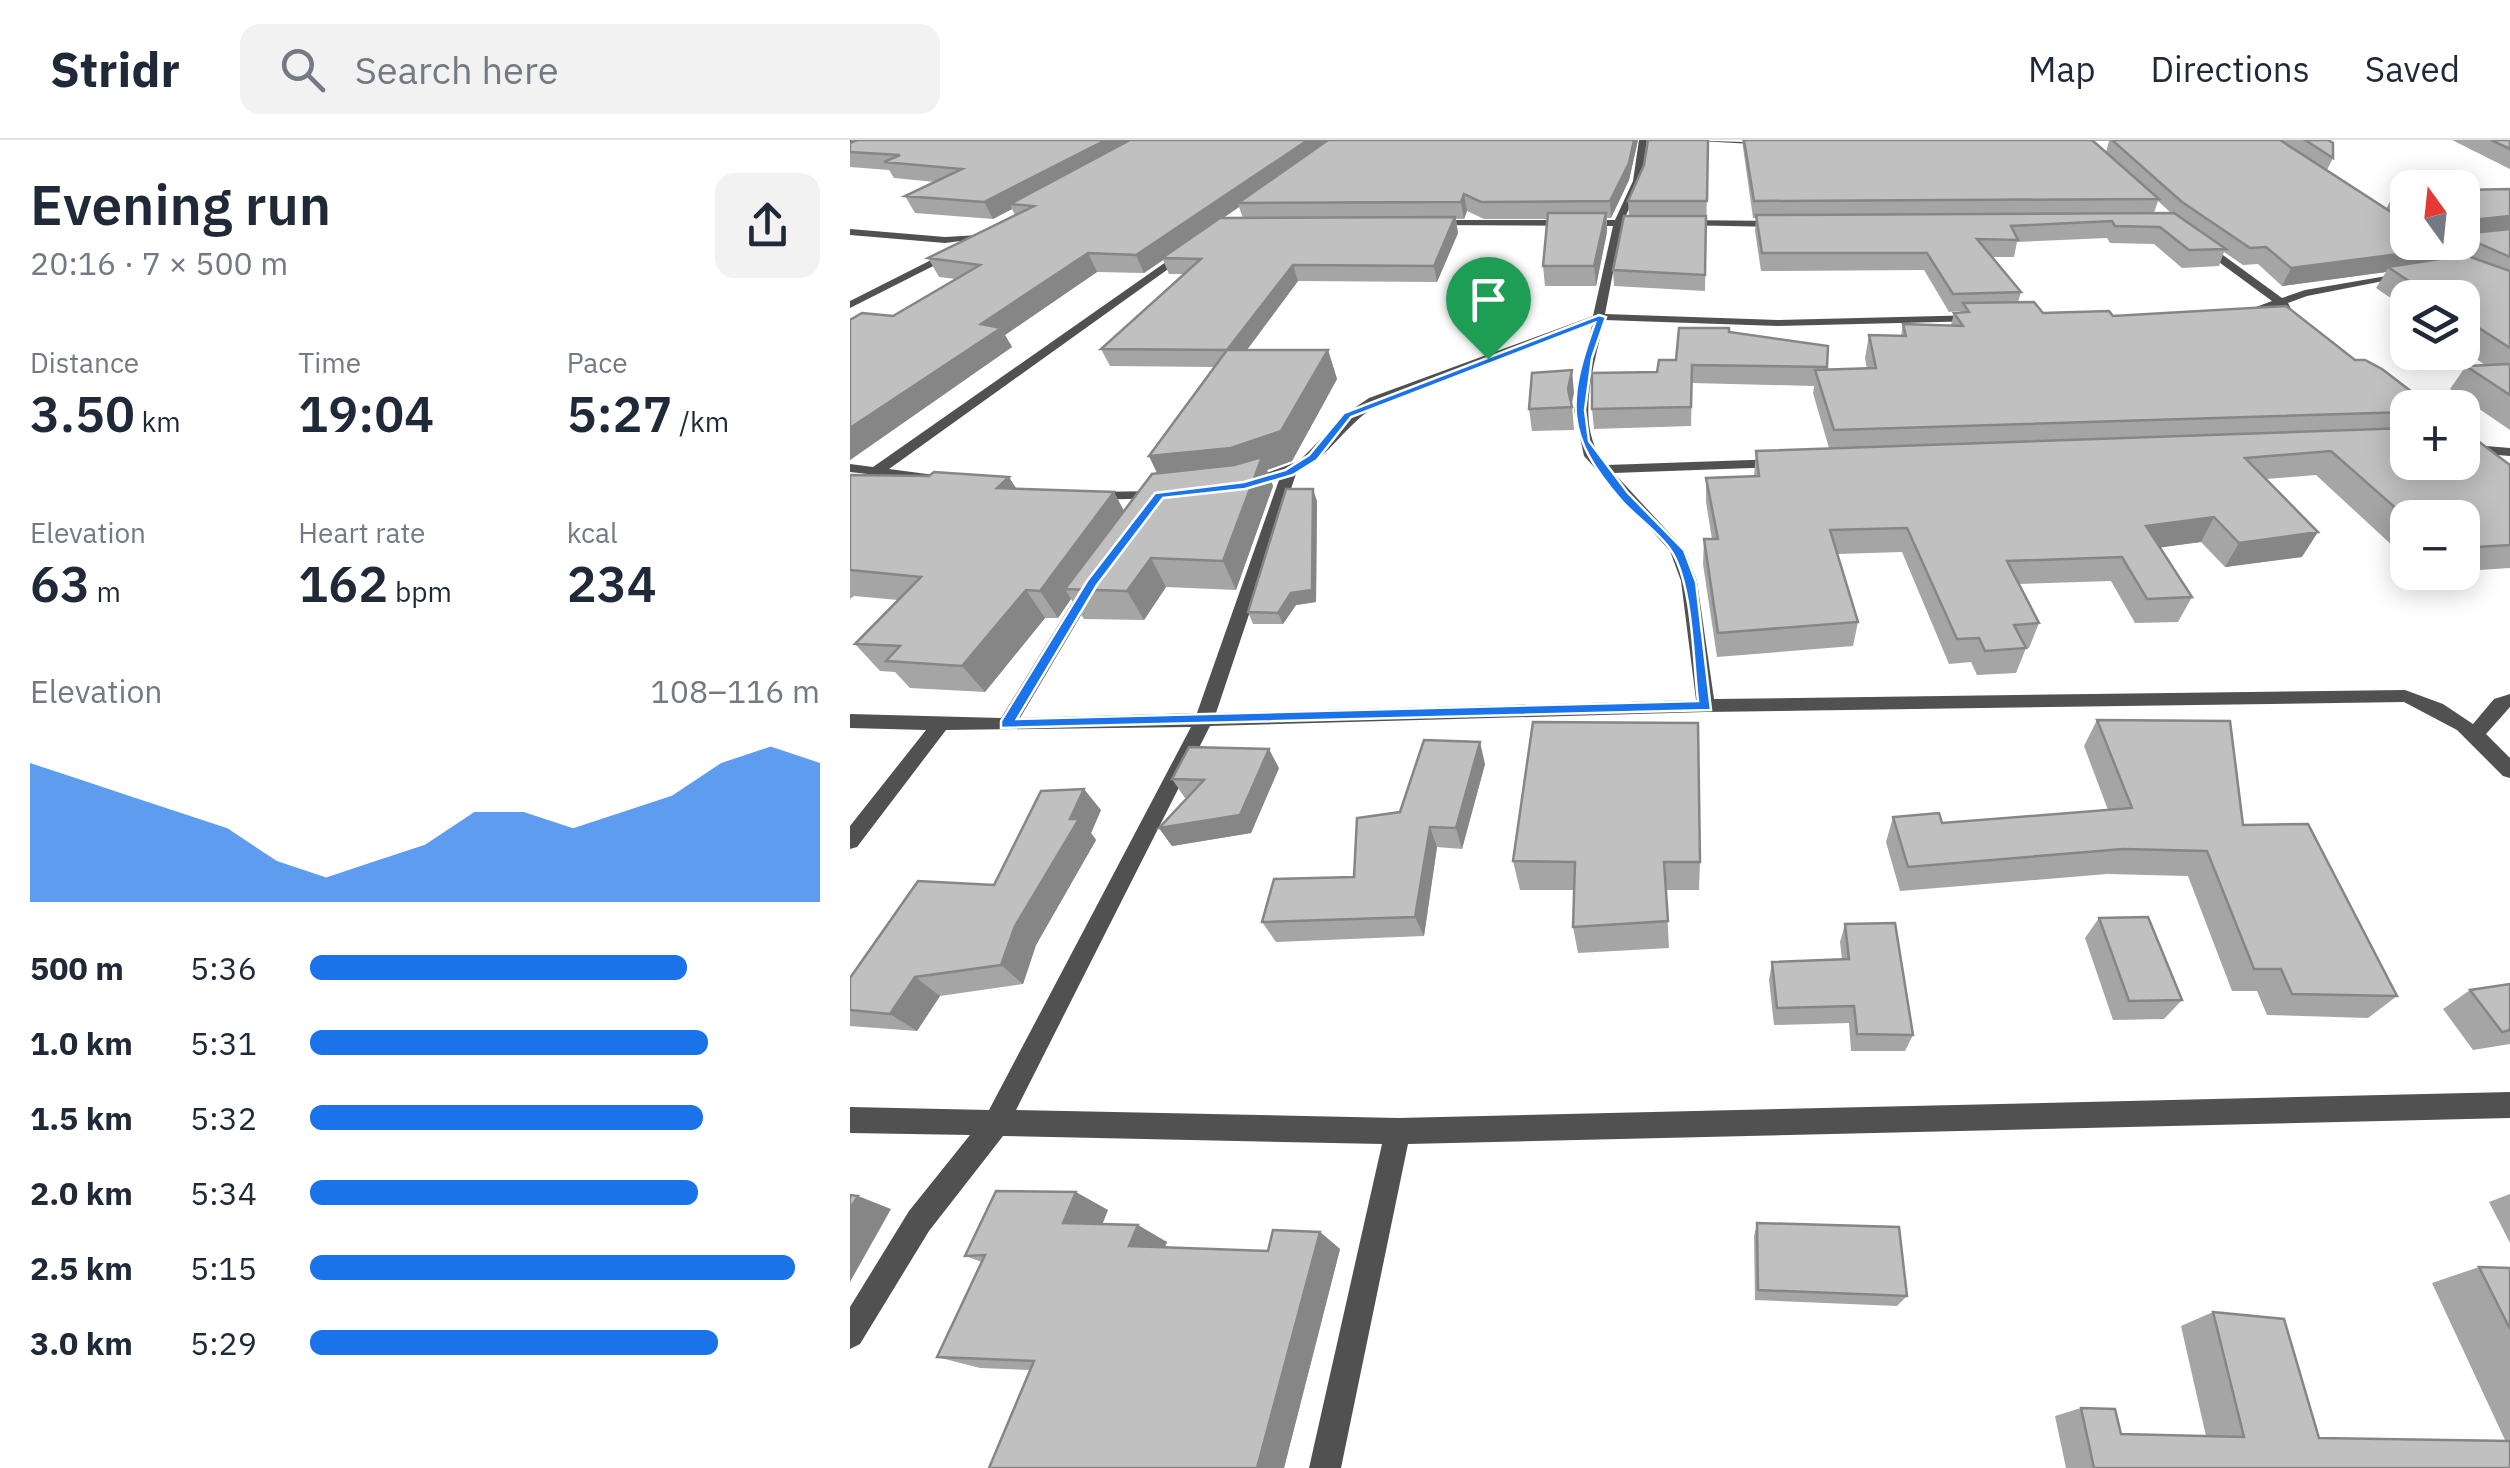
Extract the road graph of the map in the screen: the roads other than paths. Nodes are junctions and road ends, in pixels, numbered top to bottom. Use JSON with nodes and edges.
{"nodes":[{"id":1,"x":1644,"y":140,"type":"edge"},
{"id":2,"x":1686,"y":140,"type":"edge"},
{"id":3,"x":850,"y":142,"type":"edge"},
{"id":4,"x":1786,"y":144,"type":"edge"},
{"id":5,"x":850,"y":157,"type":"edge"},
{"id":6,"x":1424,"y":222,"type":"edge"},
{"id":7,"x":1618,"y":222,"type":"junction"},
{"id":8,"x":1652,"y":223,"type":"edge"},
{"id":9,"x":1670,"y":223,"type":"edge"},
{"id":10,"x":1800,"y":224,"type":"edge"},
{"id":11,"x":992,"y":231,"type":"edge"},
{"id":12,"x":850,"y":232,"type":"edge"},
{"id":13,"x":2187,"y":234,"type":"edge"},
{"id":14,"x":978,"y":238,"type":"junction"},
{"id":15,"x":1192,"y":249,"type":"edge"},
{"id":16,"x":2440,"y":260,"type":"edge"},
{"id":17,"x":2452,"y":269,"type":"junction"},
{"id":18,"x":2437,"y":271,"type":"edge"},
{"id":19,"x":2422,"y":273,"type":"edge"},
{"id":20,"x":2510,"y":294,"type":"edge"},
{"id":21,"x":2279,"y":300,"type":"junction"},
{"id":22,"x":850,"y":305,"type":"edge"},
{"id":23,"x":1602,"y":317,"type":"junction"},
{"id":24,"x":1986,"y":318,"type":"edge"},
{"id":25,"x":2228,"y":319,"type":"edge"},
{"id":26,"x":2304,"y":322,"type":"edge"},
{"id":27,"x":2480,"y":450,"type":"edge"},
{"id":28,"x":2510,"y":452,"type":"edge"},
{"id":29,"x":1800,"y":462,"type":"edge"},
{"id":30,"x":850,"y":468,"type":"edge"},
{"id":31,"x":1601,"y":469,"type":"junction"},
{"id":32,"x":878,"y":470,"type":"junction"},
{"id":33,"x":1289,"y":472,"type":"junction"},
{"id":34,"x":953,"y":482,"type":"edge"},
{"id":35,"x":1231,"y":488,"type":"edge"},
{"id":36,"x":1067,"y":494,"type":"edge"},
{"id":37,"x":1160,"y":499,"type":"edge"},
{"id":38,"x":1103,"y":569,"type":"edge"},
{"id":39,"x":2510,"y":700,"type":"edge"},
{"id":40,"x":1706,"y":706,"type":"junction"},
{"id":41,"x":1205,"y":718,"type":"junction"},
{"id":42,"x":850,"y":722,"type":"edge"},
{"id":43,"x":941,"y":724,"type":"junction"},
{"id":44,"x":1006,"y":724,"type":"junction"},
{"id":45,"x":2477,"y":732,"type":"junction"},
{"id":46,"x":2510,"y":771,"type":"edge"},
{"id":47,"x":850,"y":842,"type":"edge"},
{"id":48,"x":2510,"y":1105,"type":"edge"},
{"id":49,"x":850,"y":1120,"type":"edge"},
{"id":50,"x":994,"y":1126,"type":"junction"},
{"id":51,"x":1398,"y":1132,"type":"junction"},
{"id":52,"x":850,"y":1334,"type":"edge"},
{"id":53,"x":1325,"y":1468,"type":"edge"}],
"edges":[{"from":1,"to":7,"type":"street"},
{"from":2,"to":4,"type":"street"},
{"from":3,"to":5,"type":"street"},
{"from":6,"to":7,"type":"street"},
{"from":7,"to":8,"type":"street"},
{"from":7,"to":23,"type":"street"},
{"from":9,"to":10,"type":"street"},
{"from":11,"to":14,"type":"street"},
{"from":12,"to":14,"type":"street"},
{"from":13,"to":21,"type":"street"},
{"from":14,"to":22,"type":"street"},
{"from":15,"to":32,"type":"street"},
{"from":16,"to":17,"type":"street"},
{"from":17,"to":18,"type":"street"},
{"from":17,"to":20,"type":"street"},
{"from":19,"to":21,"type":"street"},
{"from":21,"to":25,"type":"street"},
{"from":21,"to":26,"type":"street"},
{"from":23,"to":24,"type":"street"},
{"from":23,"to":31,"type":"street"},
{"from":23,"to":33,"type":"street"},
{"from":27,"to":28,"type":"street"},
{"from":29,"to":31,"type":"street"},
{"from":30,"to":32,"type":"street"},
{"from":31,"to":40,"type":"street"},
{"from":32,"to":34,"type":"street"},
{"from":33,"to":35,"type":"street"},
{"from":33,"to":41,"type":"street"},
{"from":36,"to":37,"type":"street"},
{"from":38,"to":44,"type":"street"},
{"from":39,"to":45,"type":"street"},
{"from":40,"to":41,"type":"street"},
{"from":40,"to":45,"type":"street"},
{"from":41,"to":44,"type":"street"},
{"from":41,"to":50,"type":"street"},
{"from":42,"to":43,"type":"street"},
{"from":43,"to":44,"type":"street"},
{"from":43,"to":47,"type":"street"},
{"from":45,"to":46,"type":"street"},
{"from":48,"to":51,"type":"street"},
{"from":49,"to":50,"type":"street"},
{"from":50,"to":51,"type":"street"},
{"from":50,"to":52,"type":"street"},
{"from":51,"to":53,"type":"street"}]}
